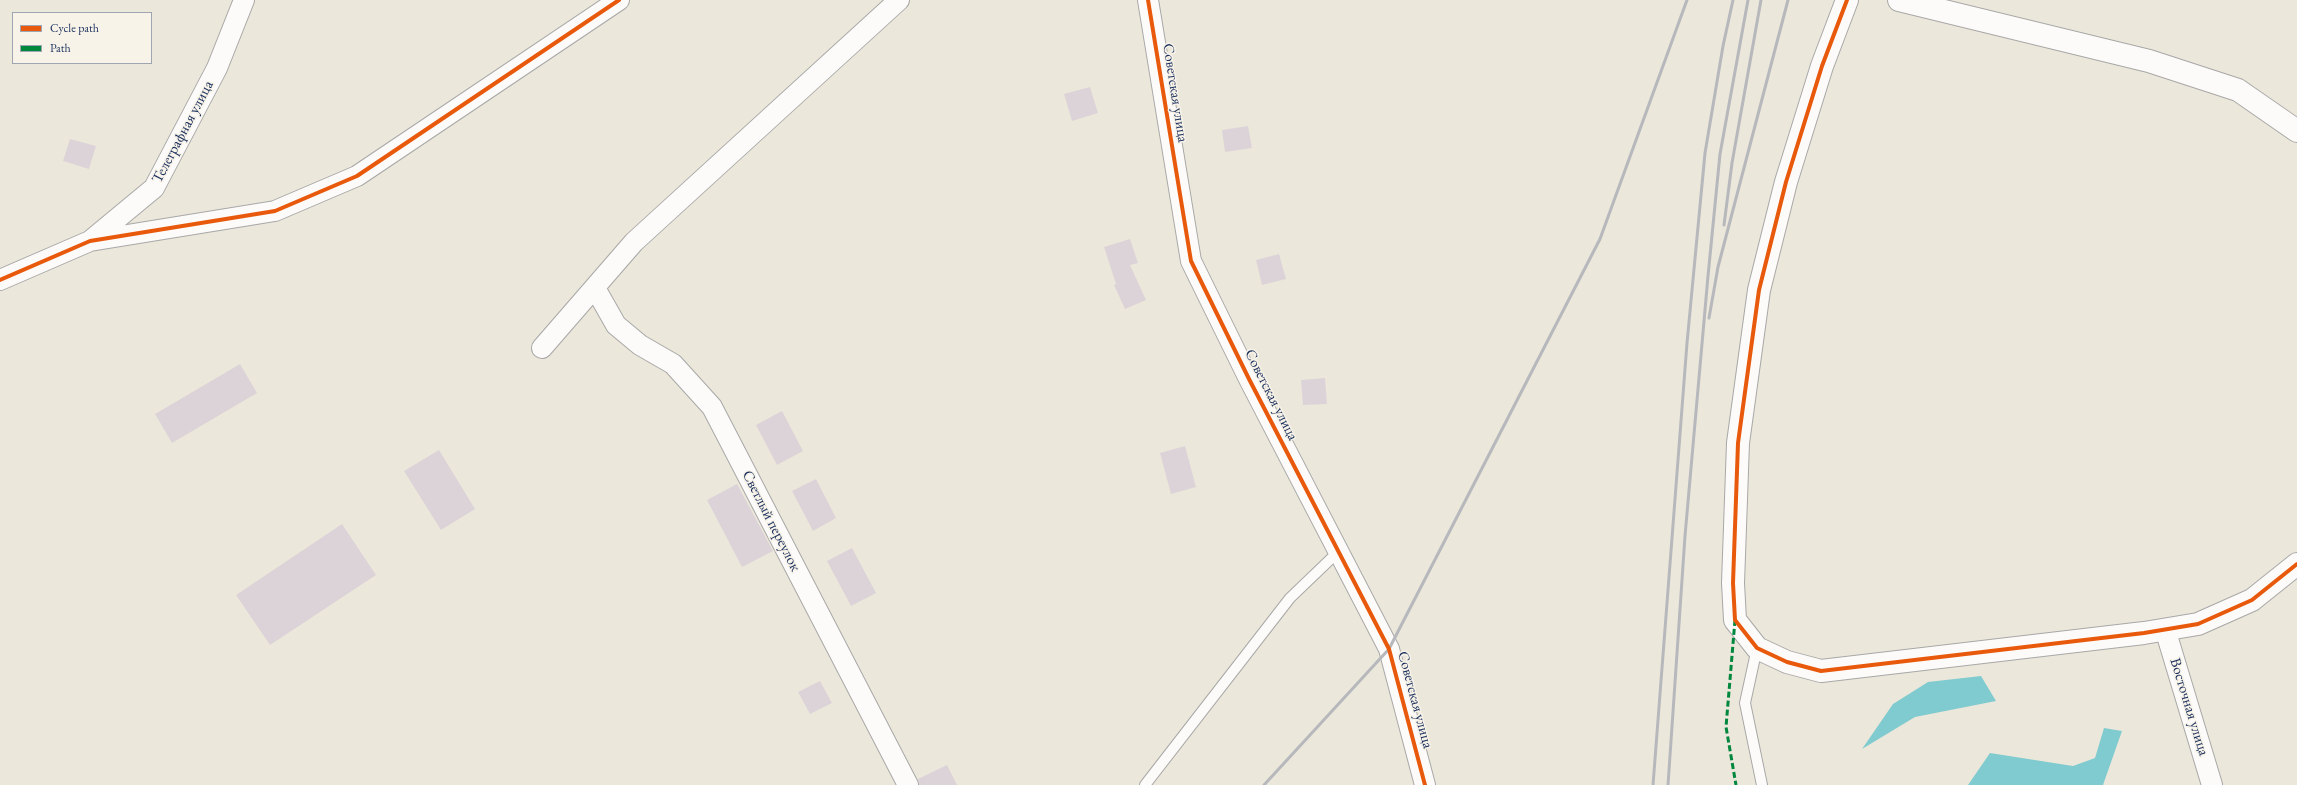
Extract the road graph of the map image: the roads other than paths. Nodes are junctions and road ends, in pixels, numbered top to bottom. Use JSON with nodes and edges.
{"nodes":[{"id":1,"x":244,"y":0,"type":"edge"},
{"id":2,"x":619,"y":0,"type":"edge"},
{"id":3,"x":899,"y":0,"type":"edge"},
{"id":4,"x":1148,"y":0,"type":"edge"},
{"id":5,"x":1847,"y":0,"type":"edge"},
{"id":6,"x":1905,"y":1,"type":"edge"},
{"id":7,"x":2297,"y":131,"type":"edge"},
{"id":8,"x":90,"y":241,"type":"junction"},
{"id":9,"x":0,"y":280,"type":"edge"},
{"id":10,"x":595,"y":288,"type":"junction"},
{"id":11,"x":542,"y":348,"type":"dead end"},
{"id":12,"x":1339,"y":551,"type":"junction"},
{"id":13,"x":2297,"y":564,"type":"edge"},
{"id":14,"x":2165,"y":629,"type":"junction"},
{"id":15,"x":1757,"y":648,"type":"junction"},
{"id":16,"x":908,"y":785,"type":"edge"},
{"id":17,"x":1145,"y":785,"type":"edge"},
{"id":18,"x":1426,"y":785,"type":"edge"},
{"id":19,"x":1762,"y":785,"type":"edge"},
{"id":20,"x":2212,"y":785,"type":"edge"}],
"edges":[{"from":1,"to":8,"type":"street","name":"Телеграфная улица"},
{"from":2,"to":8,"type":"street"},
{"from":3,"to":10,"type":"street"},
{"from":4,"to":12,"type":"street","name":"Советская улица"},
{"from":5,"to":15,"type":"street"},
{"from":6,"to":7,"type":"street"},
{"from":8,"to":9,"type":"street"},
{"from":10,"to":11,"type":"street"},
{"from":10,"to":16,"type":"street","name":"Светлый переулок"},
{"from":12,"to":17,"type":"lane"},
{"from":12,"to":18,"type":"street","name":"Советская улица"},
{"from":13,"to":14,"type":"street"},
{"from":14,"to":15,"type":"street"},
{"from":14,"to":20,"type":"street","name":"Восточная улица"},
{"from":15,"to":19,"type":"lane"}]}
